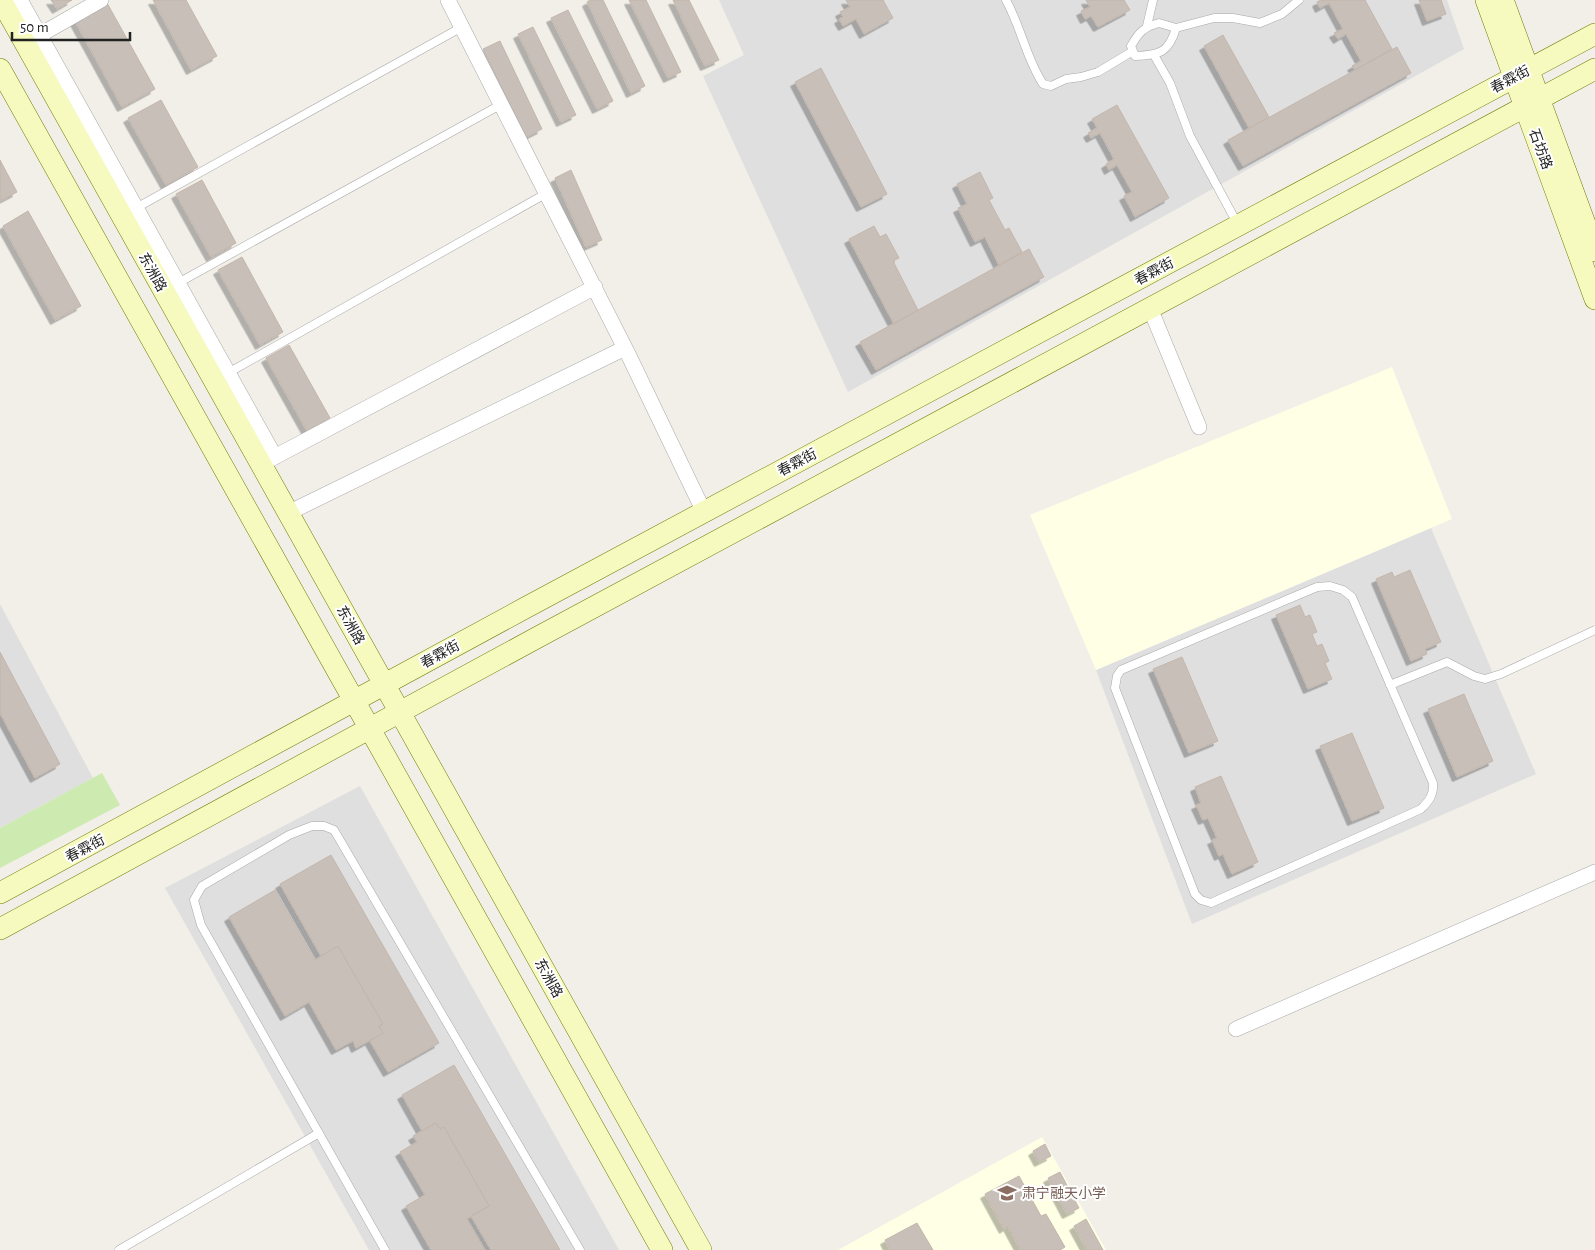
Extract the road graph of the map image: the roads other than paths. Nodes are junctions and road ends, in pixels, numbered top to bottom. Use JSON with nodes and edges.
{"nodes":[{"id":1,"x":1,"y":0,"type":"edge"},
{"id":2,"x":20,"y":0,"type":"edge"},
{"id":3,"x":102,"y":0,"type":"edge"},
{"id":4,"x":1006,"y":0,"type":"edge"},
{"id":5,"x":1153,"y":0,"type":"edge"},
{"id":6,"x":1299,"y":0,"type":"edge"},
{"id":7,"x":1486,"y":0,"type":"edge"},
{"id":8,"x":1503,"y":0,"type":"edge"},
{"id":9,"x":454,"y":2,"type":"edge"},
{"id":10,"x":1148,"y":26,"type":"junction"},
{"id":11,"x":462,"y":27,"type":"junction"},
{"id":12,"x":1176,"y":28,"type":"junction"},
{"id":13,"x":1595,"y":34,"type":"edge"},
{"id":14,"x":32,"y":40,"type":"junction"},
{"id":15,"x":1133,"y":51,"type":"junction"},
{"id":16,"x":1154,"y":55,"type":"junction"},
{"id":17,"x":0,"y":69,"type":"edge"},
{"id":18,"x":1595,"y":69,"type":"edge"},
{"id":19,"x":1521,"y":73,"type":"junction"},
{"id":20,"x":1532,"y":103,"type":"junction"},
{"id":21,"x":502,"y":104,"type":"junction"},
{"id":22,"x":547,"y":193,"type":"junction"},
{"id":23,"x":136,"y":208,"type":"junction"},
{"id":24,"x":1238,"y":225,"type":"junction"},
{"id":25,"x":1595,"y":251,"type":"edge"},
{"id":26,"x":178,"y":283,"type":"junction"},
{"id":27,"x":595,"y":287,"type":"junction"},
{"id":28,"x":1595,"y":299,"type":"edge"},
{"id":29,"x":1150,"y":308,"type":"junction"},
{"id":30,"x":626,"y":348,"type":"junction"},
{"id":31,"x":228,"y":373,"type":"junction"},
{"id":32,"x":1199,"y":427,"type":"dead end"},
{"id":33,"x":268,"y":460,"type":"junction"},
{"id":34,"x":704,"y":512,"type":"junction"},
{"id":35,"x":288,"y":513,"type":"junction"},
{"id":36,"x":1595,"y":630,"type":"edge"},
{"id":37,"x":385,"y":685,"type":"junction"},
{"id":38,"x":1390,"y":685,"type":"junction"},
{"id":39,"x":355,"y":701,"type":"junction"},
{"id":40,"x":400,"y":712,"type":"junction"},
{"id":41,"x":370,"y":729,"type":"junction"},
{"id":42,"x":1595,"y":872,"type":"edge"},
{"id":43,"x":0,"y":893,"type":"edge"},
{"id":44,"x":0,"y":929,"type":"edge"},
{"id":45,"x":1236,"y":1029,"type":"dead end"},
{"id":46,"x":319,"y":1133,"type":"junction"},
{"id":47,"x":118,"y":1250,"type":"edge"},
{"id":48,"x":385,"y":1250,"type":"edge"},
{"id":49,"x":580,"y":1250,"type":"edge"},
{"id":50,"x":662,"y":1250,"type":"edge"},
{"id":51,"x":701,"y":1250,"type":"edge"}],
"edges":[{"from":1,"to":14,"type":"main road","name":"东洲路"},
{"from":2,"to":14,"type":"street"},
{"from":3,"to":14,"type":"street"},
{"from":4,"to":15,"type":"lane"},
{"from":5,"to":10,"type":"lane"},
{"from":6,"to":12,"type":"lane"},
{"from":7,"to":19,"type":"main road","name":"石坊路"},
{"from":8,"to":19,"type":"main road","name":"石坊路"},
{"from":9,"to":11,"type":"street"},
{"from":10,"to":12,"type":"lane"},
{"from":10,"to":15,"type":"lane"},
{"from":11,"to":21,"type":"street"},
{"from":11,"to":23,"type":"lane"},
{"from":12,"to":16,"type":"lane"},
{"from":13,"to":19,"type":"main road","name":"春霖街"},
{"from":14,"to":23,"type":"street"},
{"from":14,"to":33,"type":"main road","name":"东洲路"},
{"from":15,"to":16,"type":"lane"},
{"from":16,"to":24,"type":"lane"},
{"from":17,"to":39,"type":"main road"},
{"from":18,"to":20,"type":"main road"},
{"from":19,"to":20,"type":"main road","name":"石坊路"},
{"from":19,"to":24,"type":"main road","name":"春霖街"},
{"from":20,"to":25,"type":"main road","name":"石坊路"},
{"from":20,"to":28,"type":"main road","name":"石坊路"},
{"from":20,"to":29,"type":"main road"},
{"from":21,"to":22,"type":"street"},
{"from":21,"to":26,"type":"lane"},
{"from":22,"to":27,"type":"street"},
{"from":22,"to":31,"type":"lane"},
{"from":23,"to":26,"type":"street"},
{"from":24,"to":34,"type":"main road","name":"春霖街"},
{"from":26,"to":31,"type":"street"},
{"from":27,"to":30,"type":"street"},
{"from":27,"to":33,"type":"street"},
{"from":29,"to":32,"type":"street"},
{"from":29,"to":40,"type":"main road"},
{"from":30,"to":34,"type":"street"},
{"from":30,"to":35,"type":"street"},
{"from":31,"to":33,"type":"street"},
{"from":33,"to":35,"type":"main road","name":"东洲路"},
{"from":34,"to":37,"type":"main road","name":"春霖街"},
{"from":35,"to":37,"type":"main road","name":"东洲路"},
{"from":36,"to":38,"type":"lane"},
{"from":37,"to":39,"type":"main road","name":"春霖街"},
{"from":37,"to":40,"type":"main road","name":"东洲路"},
{"from":38,"to":38,"type":"lane"},
{"from":39,"to":41,"type":"main road"},
{"from":39,"to":43,"type":"main road","name":"春霖街"},
{"from":40,"to":41,"type":"main road"},
{"from":40,"to":51,"type":"main road","name":"东洲路"},
{"from":41,"to":44,"type":"main road"},
{"from":41,"to":50,"type":"main road"},
{"from":42,"to":45,"type":"street"},
{"from":46,"to":47,"type":"lane"},
{"from":46,"to":48,"type":"lane"},
{"from":46,"to":49,"type":"lane"}]}
